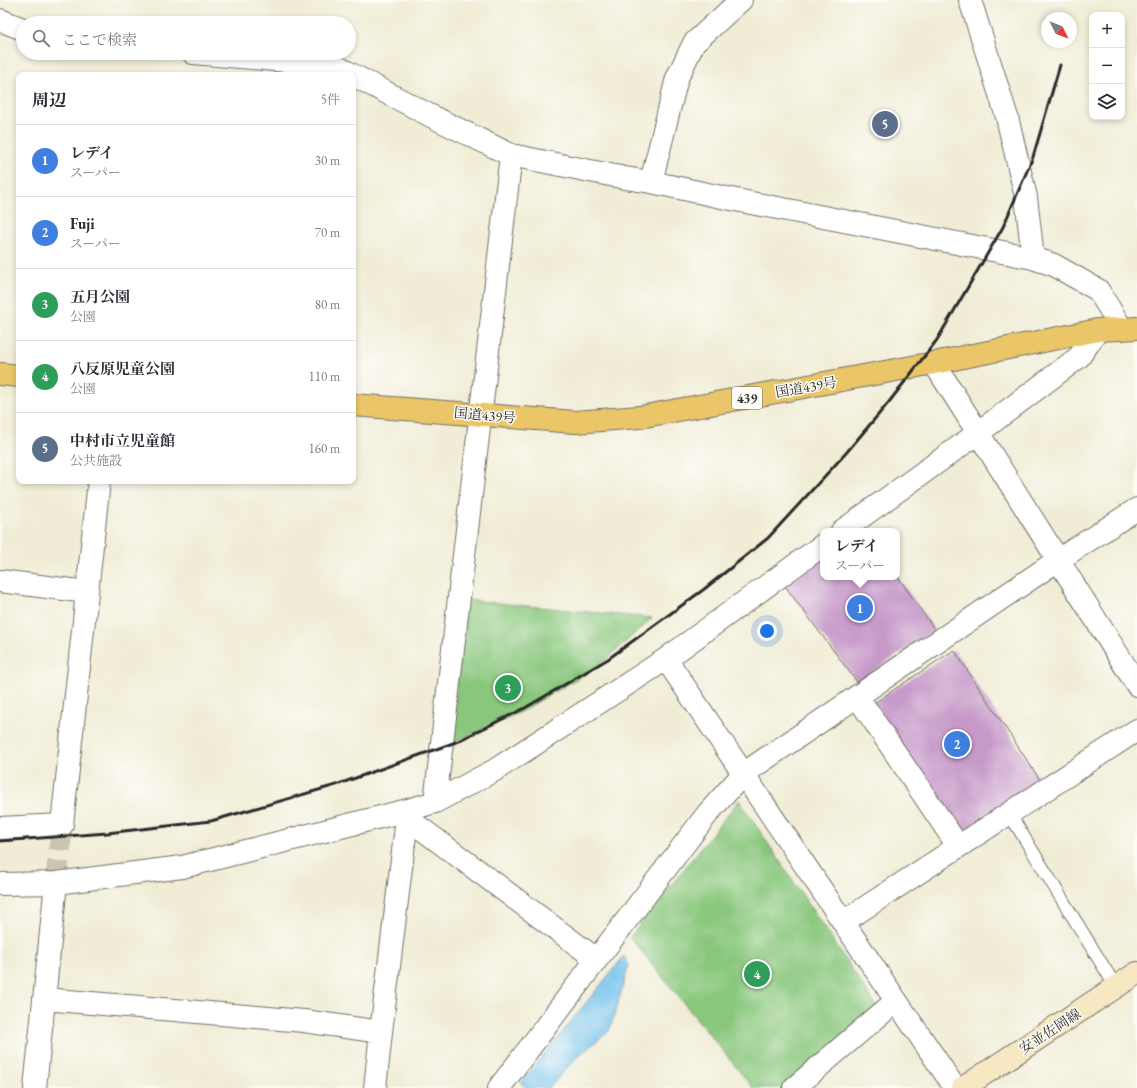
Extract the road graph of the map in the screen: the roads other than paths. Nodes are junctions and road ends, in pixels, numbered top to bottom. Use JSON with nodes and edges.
{"nodes":[{"id":1,"x":741,"y":0,"type":"edge"},
{"id":2,"x":970,"y":0,"type":"edge"},
{"id":3,"x":0,"y":20,"type":"edge"},
{"id":4,"x":16,"y":26,"type":"edge"},
{"id":5,"x":276,"y":60,"type":"edge"},
{"id":6,"x":347,"y":72,"type":"edge"},
{"id":7,"x":356,"y":77,"type":"edge"},
{"id":8,"x":511,"y":155,"type":"junction"},
{"id":9,"x":651,"y":182,"type":"junction"},
{"id":10,"x":1033,"y":258,"type":"junction"},
{"id":11,"x":1129,"y":329,"type":"edge"},
{"id":12,"x":1098,"y":330,"type":"junction"},
{"id":13,"x":934,"y":363,"type":"junction"},
{"id":14,"x":0,"y":374,"type":"edge"},
{"id":15,"x":16,"y":376,"type":"edge"},
{"id":16,"x":356,"y":405,"type":"edge"},
{"id":17,"x":481,"y":414,"type":"junction"},
{"id":18,"x":978,"y":433,"type":"junction"},
{"id":19,"x":99,"y":484,"type":"edge"},
{"id":20,"x":1137,"y":509,"type":"edge"},
{"id":21,"x":846,"y":528,"type":"edge"},
{"id":22,"x":820,"y":547,"type":"edge"},
{"id":23,"x":1058,"y":560,"type":"junction"},
{"id":24,"x":0,"y":581,"type":"edge"},
{"id":25,"x":87,"y":592,"type":"junction"},
{"id":26,"x":666,"y":659,"type":"junction"},
{"id":27,"x":1137,"y":685,"type":"edge"},
{"id":28,"x":857,"y":696,"type":"junction"},
{"id":29,"x":1137,"y":730,"type":"edge"},
{"id":30,"x":743,"y":774,"type":"junction"},
{"id":31,"x":435,"y":802,"type":"junction"},
{"id":32,"x":1009,"y":813,"type":"junction"},
{"id":33,"x":408,"y":814,"type":"junction"},
{"id":34,"x":0,"y":828,"type":"edge"},
{"id":35,"x":958,"y":846,"type":"junction"},
{"id":36,"x":56,"y":883,"type":"junction"},
{"id":37,"x":0,"y":884,"type":"edge"},
{"id":38,"x":843,"y":922,"type":"junction"},
{"id":39,"x":596,"y":959,"type":"junction"},
{"id":40,"x":1137,"y":973,"type":"edge"},
{"id":41,"x":1116,"y":987,"type":"junction"},
{"id":42,"x":44,"y":999,"type":"junction"},
{"id":43,"x":896,"y":1000,"type":"junction"},
{"id":44,"x":381,"y":1032,"type":"junction"},
{"id":45,"x":35,"y":1088,"type":"edge"},
{"id":46,"x":375,"y":1088,"type":"edge"},
{"id":47,"x":499,"y":1088,"type":"edge"},
{"id":48,"x":794,"y":1088,"type":"edge"},
{"id":49,"x":955,"y":1088,"type":"edge"},
{"id":50,"x":963,"y":1088,"type":"edge"}],
"edges":[{"from":1,"to":9,"type":"street"},
{"from":2,"to":10,"type":"street"},
{"from":3,"to":4,"type":"street"},
{"from":5,"to":6,"type":"street"},
{"from":7,"to":8,"type":"street"},
{"from":8,"to":9,"type":"street"},
{"from":8,"to":17,"type":"street"},
{"from":9,"to":10,"type":"street"},
{"from":10,"to":11,"type":"street"},
{"from":11,"to":12,"type":"highway","name":"国道439号","number":"439"},
{"from":12,"to":13,"type":"highway","name":"国道439号","number":"439"},
{"from":12,"to":18,"type":"street"},
{"from":13,"to":17,"type":"highway","name":"国道439号","number":"439"},
{"from":13,"to":18,"type":"street"},
{"from":14,"to":15,"type":"highway"},
{"from":16,"to":17,"type":"highway","name":"国道439号","number":"439"},
{"from":17,"to":31,"type":"street"},
{"from":18,"to":21,"type":"street"},
{"from":18,"to":23,"type":"street"},
{"from":19,"to":25,"type":"street"},
{"from":20,"to":23,"type":"street"},
{"from":22,"to":26,"type":"street"},
{"from":23,"to":27,"type":"street"},
{"from":23,"to":28,"type":"street"},
{"from":24,"to":25,"type":"street"},
{"from":25,"to":34,"type":"street"},
{"from":26,"to":30,"type":"street"},
{"from":26,"to":31,"type":"street"},
{"from":28,"to":30,"type":"street"},
{"from":28,"to":35,"type":"street"},
{"from":29,"to":32,"type":"street"},
{"from":30,"to":38,"type":"street"},
{"from":30,"to":39,"type":"street"},
{"from":31,"to":33,"type":"street"},
{"from":32,"to":35,"type":"street"},
{"from":32,"to":41,"type":"lane"},
{"from":33,"to":36,"type":"street"},
{"from":33,"to":39,"type":"street"},
{"from":33,"to":44,"type":"street"},
{"from":35,"to":38,"type":"street"},
{"from":36,"to":37,"type":"street"},
{"from":36,"to":42,"type":"street"},
{"from":38,"to":43,"type":"street"},
{"from":39,"to":47,"type":"street"},
{"from":40,"to":41,"type":"main road","name":"安並佐岡線"},
{"from":41,"to":50,"type":"main road","name":"安並佐岡線"},
{"from":42,"to":44,"type":"street"},
{"from":42,"to":45,"type":"street"},
{"from":43,"to":48,"type":"street"},
{"from":43,"to":49,"type":"street"},
{"from":44,"to":46,"type":"street"}]}
